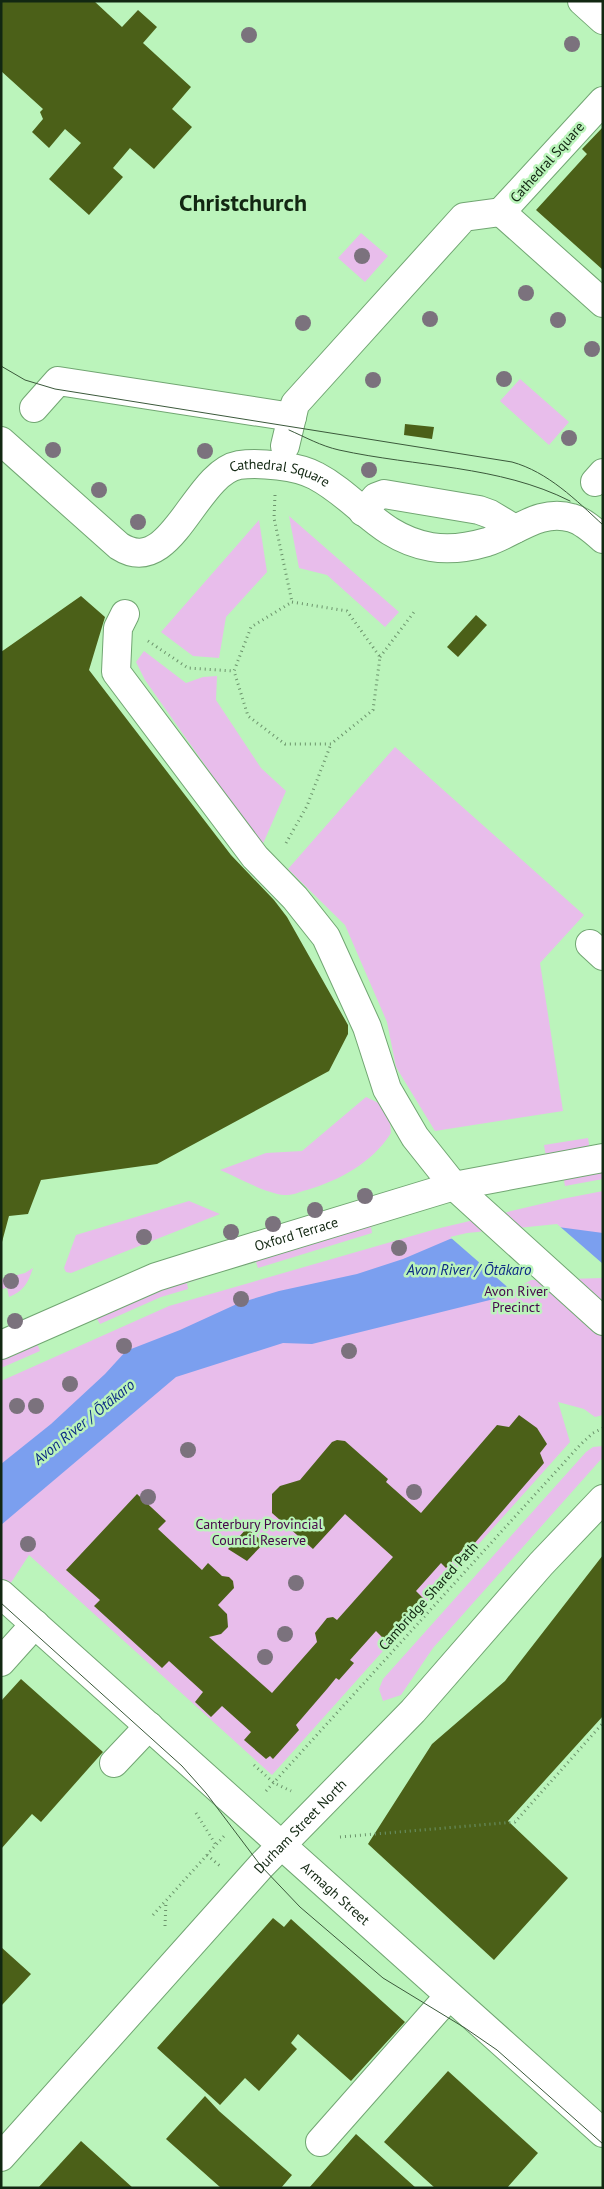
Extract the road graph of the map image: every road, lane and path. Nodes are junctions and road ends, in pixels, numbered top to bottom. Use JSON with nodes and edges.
{"nodes":[{"id":1,"x":582,"y":1,"type":"edge"},
{"id":2,"x":603,"y":20,"type":"edge"},
{"id":3,"x":603,"y":100,"type":"edge"},
{"id":4,"x":502,"y":212,"type":"junction"},
{"id":5,"x":603,"y":303,"type":"edge"},
{"id":6,"x":34,"y":408,"type":"dead end"},
{"id":7,"x":292,"y":417,"type":"junction"},
{"id":8,"x":1,"y":441,"type":"edge"},
{"id":9,"x":285,"y":446,"type":"dead end"},
{"id":10,"x":275,"y":494,"type":"dead end"},
{"id":11,"x":363,"y":512,"type":"junction"},
{"id":12,"x":515,"y":529,"type":"junction"},
{"id":13,"x":603,"y":539,"type":"edge"},
{"id":14,"x":292,"y":602,"type":"junction"},
{"id":15,"x":414,"y":612,"type":"dead end"},
{"id":16,"x":125,"y":614,"type":"joint"},
{"id":17,"x":380,"y":657,"type":"junction"},
{"id":18,"x":234,"y":671,"type":"junction"},
{"id":19,"x":332,"y":744,"type":"junction"},
{"id":20,"x":269,"y":872,"type":"junction"},
{"id":21,"x":603,"y":1158,"type":"edge"},
{"id":22,"x":454,"y":1186,"type":"junction"},
{"id":23,"x":603,"y":1321,"type":"edge"},
{"id":24,"x":1,"y":1345,"type":"edge"},
{"id":25,"x":603,"y":1428,"type":"edge"},
{"id":26,"x":603,"y":1499,"type":"edge"},
{"id":27,"x":1,"y":1594,"type":"edge"},
{"id":28,"x":35,"y":1624,"type":"junction"},
{"id":29,"x":1,"y":1662,"type":"edge"},
{"id":30,"x":603,"y":1723,"type":"edge"},
{"id":31,"x":149,"y":1726,"type":"junction"},
{"id":32,"x":114,"y":1763,"type":"dead end"},
{"id":33,"x":254,"y":1765,"type":"dead end"},
{"id":34,"x":274,"y":1783,"type":"junction"},
{"id":35,"x":270,"y":1787,"type":"dead end"},
{"id":36,"x":298,"y":1794,"type":"dead end"},
{"id":37,"x":224,"y":1836,"type":"dead end"},
{"id":38,"x":340,"y":1836,"type":"dead end"},
{"id":39,"x":281,"y":1844,"type":"junction"},
{"id":40,"x":207,"y":1854,"type":"junction"},
{"id":41,"x":220,"y":1866,"type":"dead end"},
{"id":42,"x":166,"y":1901,"type":"junction"},
{"id":43,"x":153,"y":1916,"type":"dead end"},
{"id":44,"x":164,"y":1929,"type":"dead end"},
{"id":45,"x":449,"y":1996,"type":"junction"},
{"id":46,"x":603,"y":2133,"type":"edge"},
{"id":47,"x":320,"y":2142,"type":"dead end"},
{"id":48,"x":1,"y":2157,"type":"edge"}],
"edges":[{"from":1,"to":2,"type":"street"},
{"from":3,"to":4,"type":"street","name":"Cathedral Square"},
{"from":4,"to":5,"type":"street","name":"Cathedral Square"},
{"from":4,"to":7,"type":"street"},
{"from":6,"to":7,"type":"street"},
{"from":7,"to":9,"type":"street"},
{"from":8,"to":11,"type":"street","name":"Cathedral Square"},
{"from":10,"to":14,"type":"path"},
{"from":11,"to":12,"type":"street","name":"Cathedral Square"},
{"from":11,"to":12,"type":"street"},
{"from":12,"to":13,"type":"street","name":"Cathedral Square"},
{"from":14,"to":17,"type":"path"},
{"from":14,"to":18,"type":"path"},
{"from":15,"to":17,"type":"path"},
{"from":16,"to":18,"type":"path"},
{"from":16,"to":20,"type":"street"},
{"from":17,"to":19,"type":"path"},
{"from":18,"to":19,"type":"path"},
{"from":19,"to":20,"type":"path"},
{"from":20,"to":22,"type":"street"},
{"from":21,"to":22,"type":"street","name":"Oxford Terrace"},
{"from":22,"to":23,"type":"street"},
{"from":22,"to":24,"type":"street","name":"Oxford Terrace"},
{"from":25,"to":34,"type":"path","name":"Cambridge Shared Path"},
{"from":26,"to":39,"type":"street","name":"Durham Street North"},
{"from":27,"to":28,"type":"street","name":"Armagh Street"},
{"from":28,"to":29,"type":"street"},
{"from":28,"to":31,"type":"street","name":"Armagh Street"},
{"from":30,"to":38,"type":"path"},
{"from":31,"to":32,"type":"street"},
{"from":31,"to":39,"type":"street","name":"Armagh Street"},
{"from":33,"to":34,"type":"path"},
{"from":34,"to":35,"type":"path","name":"Cambridge Shared Path"},
{"from":34,"to":36,"type":"path"},
{"from":37,"to":40,"type":"path"},
{"from":39,"to":45,"type":"street","name":"Armagh Street"},
{"from":39,"to":48,"type":"street","name":"Durham Street North"},
{"from":40,"to":41,"type":"path"},
{"from":40,"to":42,"type":"path"},
{"from":42,"to":43,"type":"path"},
{"from":42,"to":44,"type":"path"},
{"from":45,"to":46,"type":"street","name":"Armagh Street"},
{"from":45,"to":47,"type":"street"}]}
